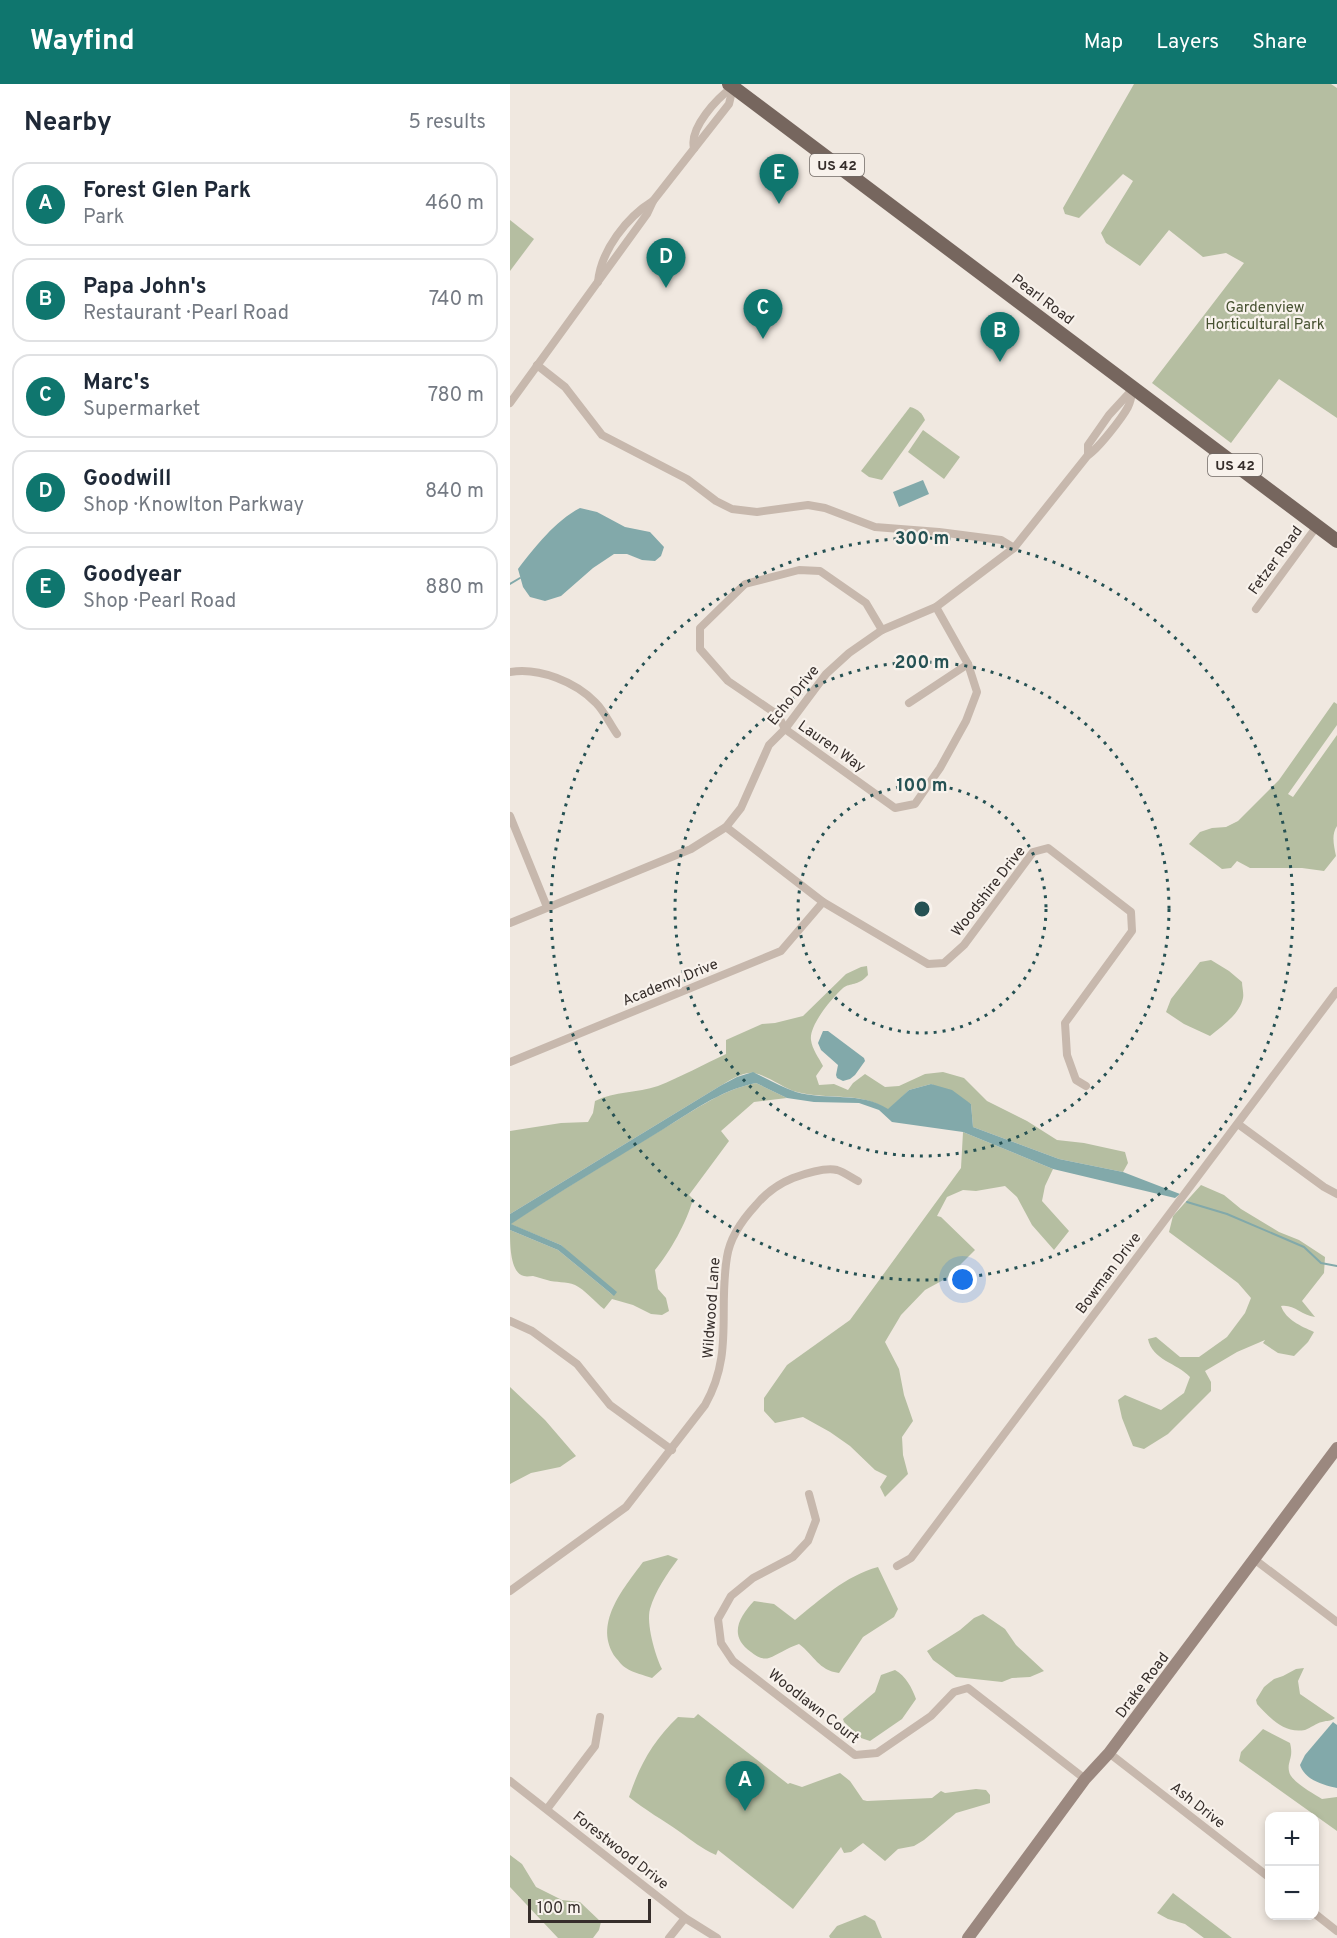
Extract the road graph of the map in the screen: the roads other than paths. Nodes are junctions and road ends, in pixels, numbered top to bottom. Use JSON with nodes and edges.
{"nodes":[{"id":1,"x":731,"y":86,"type":"edge"},
{"id":2,"x":537,"y":365,"type":"junction"},
{"id":3,"x":1134,"y":388,"type":"junction"},
{"id":4,"x":510,"y":403,"type":"edge"},
{"id":5,"x":1317,"y":526,"type":"junction"},
{"id":6,"x":1337,"y":541,"type":"edge"},
{"id":7,"x":1014,"y":548,"type":"junction"},
{"id":8,"x":936,"y":607,"type":"junction"},
{"id":9,"x":1256,"y":609,"type":"dead end"},
{"id":10,"x":882,"y":630,"type":"junction"},
{"id":11,"x":968,"y":664,"type":"junction"},
{"id":12,"x":510,"y":672,"type":"edge"},
{"id":13,"x":909,"y":703,"type":"dead end"},
{"id":14,"x":784,"y":729,"type":"junction"},
{"id":15,"x":617,"y":734,"type":"dead end"},
{"id":16,"x":510,"y":816,"type":"edge"},
{"id":17,"x":726,"y":827,"type":"junction"},
{"id":18,"x":824,"y":902,"type":"junction"},
{"id":19,"x":547,"y":907,"type":"junction"},
{"id":20,"x":510,"y":923,"type":"edge"},
{"id":21,"x":1337,"y":991,"type":"edge"},
{"id":22,"x":510,"y":1062,"type":"edge"},
{"id":23,"x":1086,"y":1086,"type":"dead end"},
{"id":24,"x":1238,"y":1124,"type":"junction"},
{"id":25,"x":858,"y":1181,"type":"dead end"},
{"id":26,"x":1337,"y":1194,"type":"edge"},
{"id":27,"x":510,"y":1321,"type":"edge"},
{"id":28,"x":1337,"y":1448,"type":"edge"},
{"id":29,"x":672,"y":1450,"type":"junction"},
{"id":30,"x":809,"y":1494,"type":"dead end"},
{"id":31,"x":1254,"y":1559,"type":"junction"},
{"id":32,"x":897,"y":1566,"type":"dead end"},
{"id":33,"x":510,"y":1591,"type":"edge"},
{"id":34,"x":1337,"y":1622,"type":"edge"},
{"id":35,"x":600,"y":1717,"type":"dead end"},
{"id":36,"x":1109,"y":1753,"type":"junction"},
{"id":37,"x":1085,"y":1779,"type":"junction"},
{"id":38,"x":510,"y":1781,"type":"edge"},
{"id":39,"x":547,"y":1809,"type":"junction"},
{"id":40,"x":1265,"y":1875,"type":"edge"},
{"id":41,"x":1319,"y":1917,"type":"edge"},
{"id":42,"x":685,"y":1918,"type":"junction"},
{"id":43,"x":1337,"y":1930,"type":"edge"},
{"id":44,"x":669,"y":1938,"type":"edge"},
{"id":45,"x":717,"y":1938,"type":"edge"},
{"id":46,"x":968,"y":1938,"type":"edge"}],
"edges":[{"from":1,"to":2,"type":"street"},
{"from":1,"to":3,"type":"main road","name":"Pearl Road","number":"US 42"},
{"from":2,"to":4,"type":"street"},
{"from":2,"to":7,"type":"street"},
{"from":3,"to":5,"type":"main road","name":"Pearl Road","number":"US 42"},
{"from":3,"to":7,"type":"street","name":"Echo Drive"},
{"from":5,"to":6,"type":"main road","name":"Pearl Road","number":"US 42"},
{"from":5,"to":9,"type":"street","name":"Fetzer Road"},
{"from":7,"to":8,"type":"street","name":"Echo Drive"},
{"from":8,"to":10,"type":"street","name":"Echo Drive"},
{"from":8,"to":11,"type":"street","name":"Lauren Way"},
{"from":10,"to":14,"type":"street","name":"Echo Drive"},
{"from":10,"to":14,"type":"street","name":"Lauren Way"},
{"from":11,"to":13,"type":"street"},
{"from":11,"to":14,"type":"street","name":"Lauren Way"},
{"from":12,"to":15,"type":"street"},
{"from":14,"to":17,"type":"street","name":"Echo Drive"},
{"from":16,"to":19,"type":"street"},
{"from":17,"to":18,"type":"street","name":"Woodshire Drive"},
{"from":17,"to":19,"type":"street","name":"Echo Drive"},
{"from":18,"to":22,"type":"street","name":"Academy Drive"},
{"from":18,"to":23,"type":"street","name":"Woodshire Drive"},
{"from":19,"to":20,"type":"street","name":"Echo Drive"},
{"from":21,"to":24,"type":"street","name":"Bowman Drive"},
{"from":24,"to":26,"type":"street"},
{"from":24,"to":32,"type":"street","name":"Bowman Drive"},
{"from":25,"to":29,"type":"street","name":"Wildwood Lane"},
{"from":27,"to":29,"type":"street"},
{"from":28,"to":31,"type":"street","name":"Drake Road"},
{"from":29,"to":33,"type":"street","name":"Wildwood Lane"},
{"from":30,"to":37,"type":"street","name":"Woodlawn Court"},
{"from":31,"to":34,"type":"street"},
{"from":31,"to":36,"type":"street","name":"Drake Road"},
{"from":35,"to":39,"type":"street"},
{"from":36,"to":37,"type":"street","name":"Drake Road"},
{"from":36,"to":40,"type":"street","name":"Ash Drive"},
{"from":37,"to":46,"type":"street","name":"Drake Road"},
{"from":38,"to":39,"type":"street","name":"Forestwood Drive"},
{"from":39,"to":42,"type":"street","name":"Forestwood Drive"},
{"from":41,"to":43,"type":"street"},
{"from":42,"to":44,"type":"street"},
{"from":42,"to":45,"type":"street","name":"Forestwood Drive"}]}
